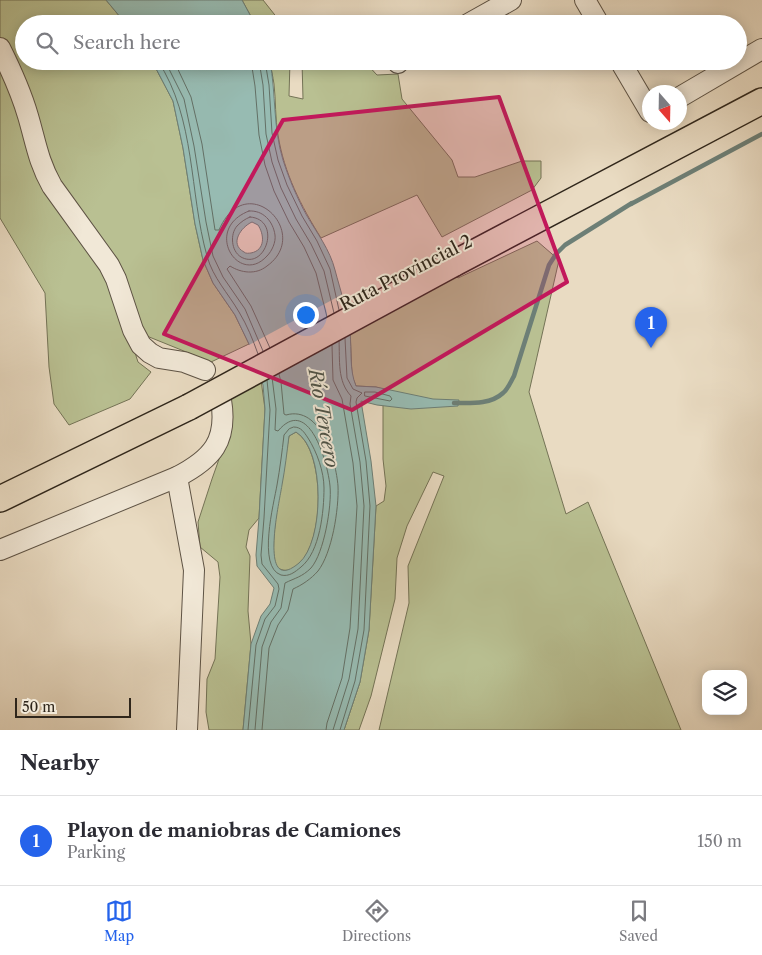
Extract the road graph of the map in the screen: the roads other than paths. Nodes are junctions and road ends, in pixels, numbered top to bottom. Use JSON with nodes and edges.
{"nodes":[{"id":1,"x":511,"y":0,"type":"edge"},
{"id":2,"x":585,"y":0,"type":"edge"},
{"id":3,"x":484,"y":15,"type":"edge"},
{"id":4,"x":594,"y":15,"type":"edge"},
{"id":5,"x":0,"y":48,"type":"edge"},
{"id":6,"x":762,"y":49,"type":"edge"},
{"id":7,"x":747,"y":58,"type":"edge"},
{"id":8,"x":625,"y":70,"type":"edge"},
{"id":9,"x":725,"y":70,"type":"edge"},
{"id":10,"x":687,"y":92,"type":"edge"},
{"id":11,"x":642,"y":98,"type":"edge"},
{"id":12,"x":762,"y":101,"type":"edge"},
{"id":13,"x":205,"y":370,"type":"dead end"},
{"id":14,"x":221,"y":400,"type":"dead end"},
{"id":15,"x":177,"y":477,"type":"junction"},
{"id":16,"x":0,"y":499,"type":"edge"},
{"id":17,"x":0,"y":550,"type":"edge"},
{"id":18,"x":187,"y":730,"type":"edge"}],
"edges":[{"from":1,"to":3,"type":"street"},
{"from":2,"to":4,"type":"street"},
{"from":5,"to":13,"type":"street"},
{"from":6,"to":7,"type":"street"},
{"from":8,"to":11,"type":"street"},
{"from":9,"to":10,"type":"street"},
{"from":12,"to":16,"type":"main road","name":"Ruta Provincial 2","bridge":true},
{"from":14,"to":15,"type":"street"},
{"from":15,"to":17,"type":"street"},
{"from":15,"to":18,"type":"street"}]}
